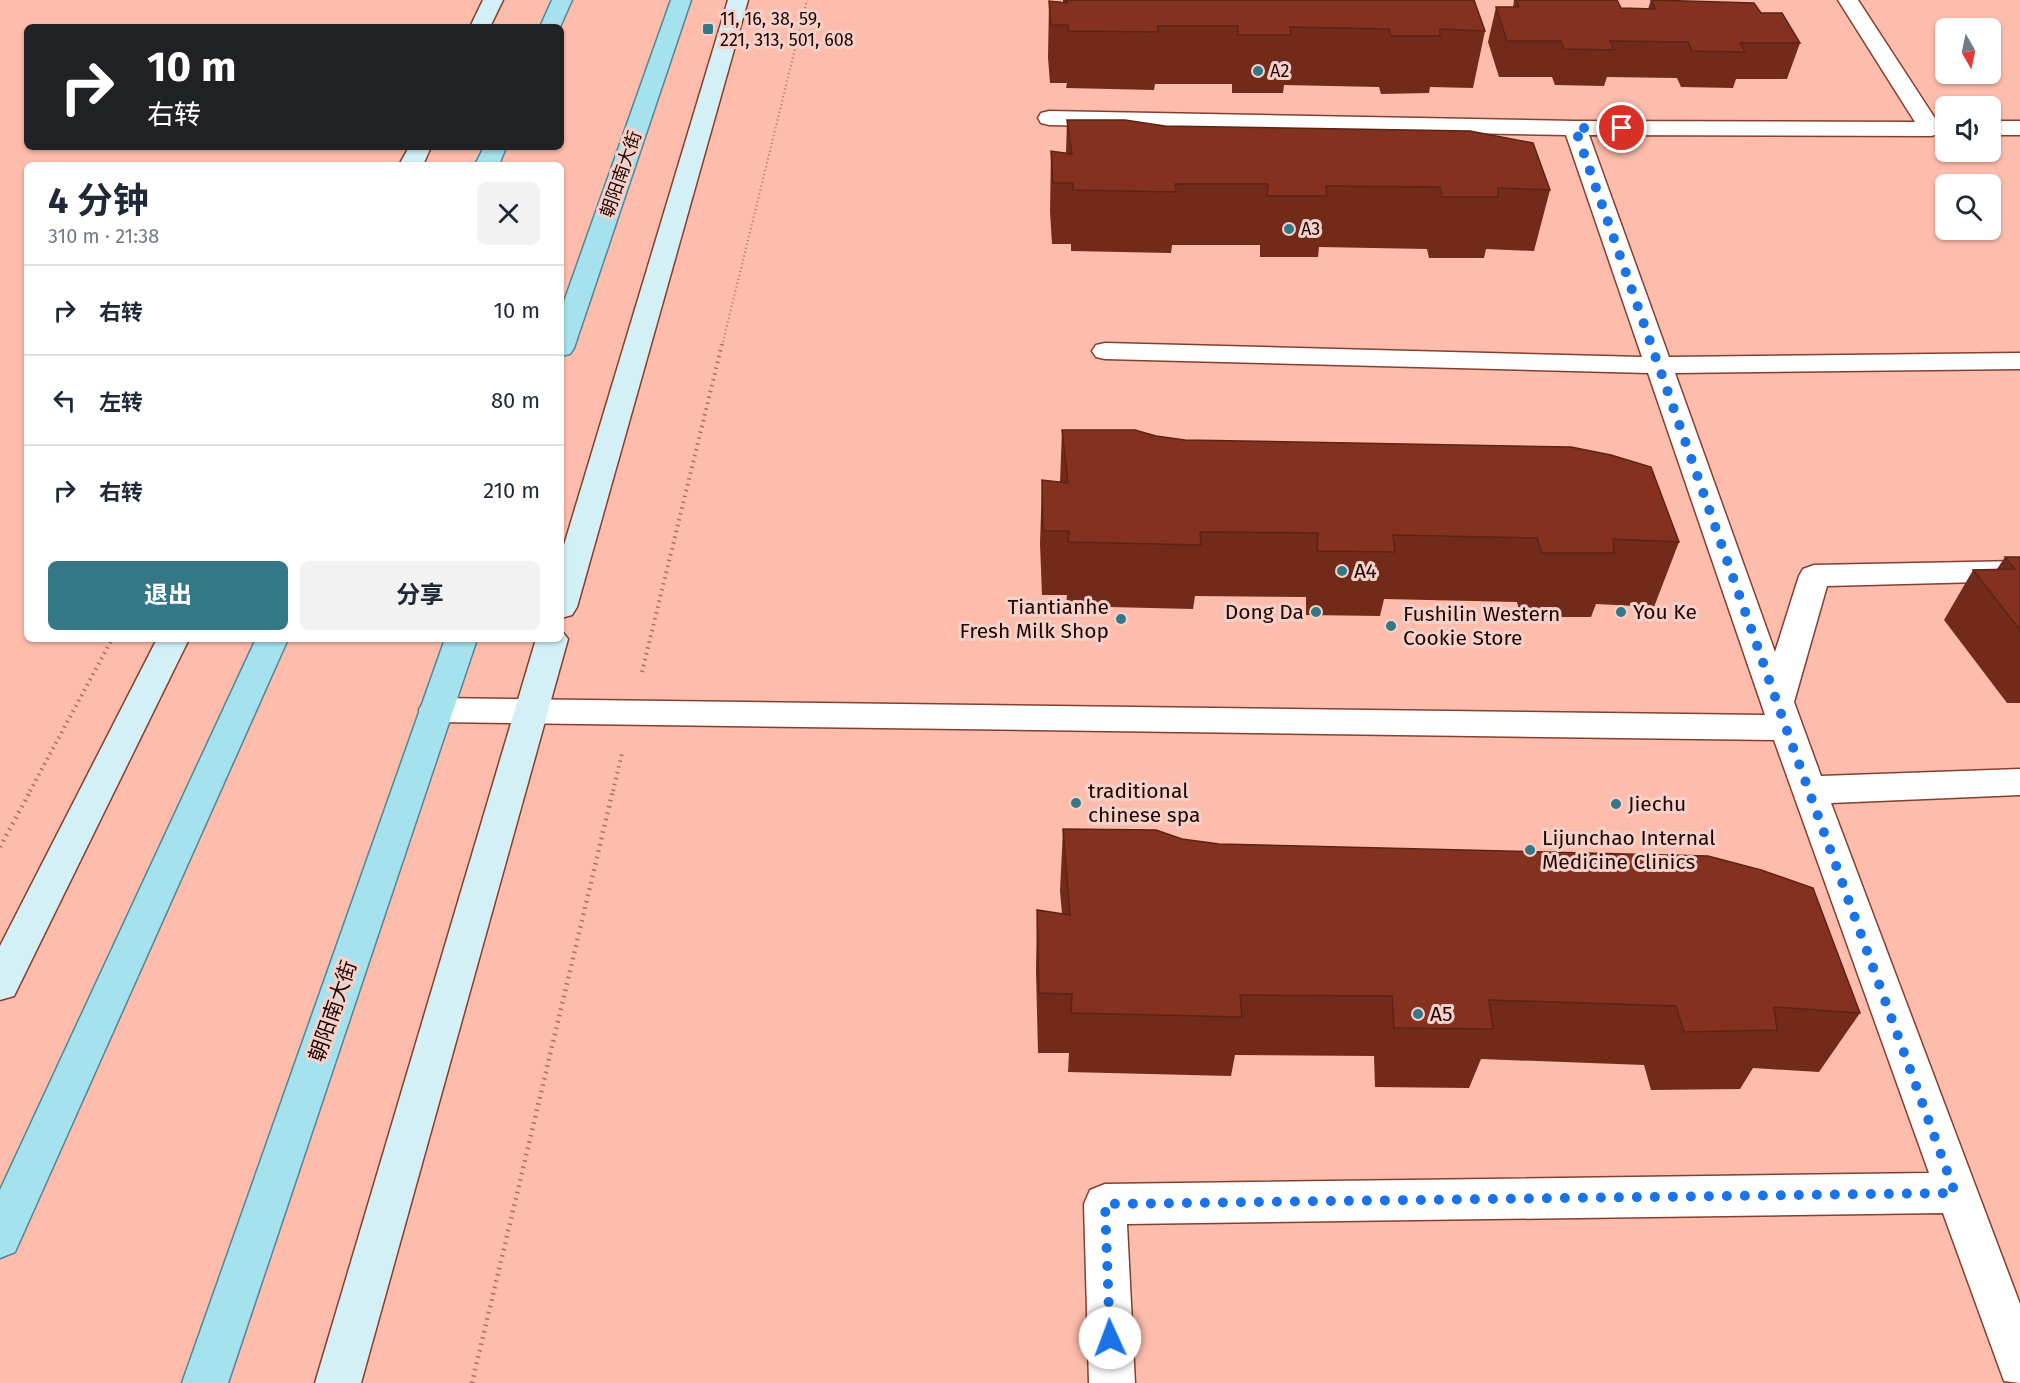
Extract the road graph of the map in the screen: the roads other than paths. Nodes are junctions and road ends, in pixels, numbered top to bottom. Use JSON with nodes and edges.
{"nodes":[{"id":1,"x":493,"y":0,"type":"edge"},
{"id":2,"x":562,"y":0,"type":"edge"},
{"id":3,"x":681,"y":0,"type":"edge"},
{"id":4,"x":738,"y":0,"type":"edge"},
{"id":5,"x":1848,"y":0,"type":"edge"},
{"id":6,"x":481,"y":24,"type":"edge"},
{"id":7,"x":551,"y":24,"type":"edge"},
{"id":8,"x":1049,"y":118,"type":"dead end"},
{"id":9,"x":1935,"y":125,"type":"edge"},
{"id":10,"x":1575,"y":128,"type":"junction"},
{"id":11,"x":2001,"y":128,"type":"edge"},
{"id":12,"x":2020,"y":128,"type":"edge"},
{"id":13,"x":1935,"y":129,"type":"edge"},
{"id":14,"x":564,"y":339,"type":"edge"},
{"id":15,"x":1105,"y":351,"type":"dead end"},
{"id":16,"x":2020,"y":361,"type":"edge"},
{"id":17,"x":1658,"y":365,"type":"junction"},
{"id":18,"x":2020,"y":571,"type":"edge"},
{"id":19,"x":564,"y":597,"type":"edge"},
{"id":20,"x":171,"y":642,"type":"edge"},
{"id":21,"x":271,"y":642,"type":"edge"},
{"id":22,"x":460,"y":642,"type":"edge"},
{"id":23,"x":551,"y":642,"type":"edge"},
{"id":24,"x":436,"y":710,"type":"junction"},
{"id":25,"x":531,"y":711,"type":"junction"},
{"id":26,"x":1782,"y":715,"type":"junction"},
{"id":27,"x":2020,"y":782,"type":"edge"},
{"id":28,"x":1809,"y":790,"type":"junction"},
{"id":29,"x":0,"y":984,"type":"edge"},
{"id":30,"x":1955,"y":1193,"type":"junction"},
{"id":31,"x":0,"y":1237,"type":"edge"},
{"id":32,"x":2020,"y":1365,"type":"edge"},
{"id":33,"x":205,"y":1383,"type":"edge"},
{"id":34,"x":338,"y":1383,"type":"edge"},
{"id":35,"x":1112,"y":1383,"type":"edge"}],
"edges":[{"from":1,"to":6,"type":"street"},
{"from":2,"to":7,"type":"main road"},
{"from":3,"to":14,"type":"main road","name":"朝阳南大街"},
{"from":4,"to":19,"type":"street"},
{"from":5,"to":9,"type":"street"},
{"from":8,"to":10,"type":"street"},
{"from":10,"to":13,"type":"street"},
{"from":10,"to":17,"type":"street"},
{"from":11,"to":12,"type":"street"},
{"from":15,"to":17,"type":"street"},
{"from":16,"to":17,"type":"street"},
{"from":17,"to":26,"type":"street"},
{"from":18,"to":26,"type":"street"},
{"from":20,"to":29,"type":"street"},
{"from":21,"to":31,"type":"main road"},
{"from":22,"to":24,"type":"main road","name":"朝阳南大街"},
{"from":23,"to":25,"type":"street"},
{"from":24,"to":25,"type":"street"},
{"from":24,"to":33,"type":"main road","name":"朝阳南大街"},
{"from":25,"to":26,"type":"street"},
{"from":25,"to":34,"type":"street"},
{"from":26,"to":28,"type":"street"},
{"from":27,"to":28,"type":"street"},
{"from":28,"to":30,"type":"street"},
{"from":30,"to":32,"type":"street"},
{"from":30,"to":35,"type":"street"}]}
